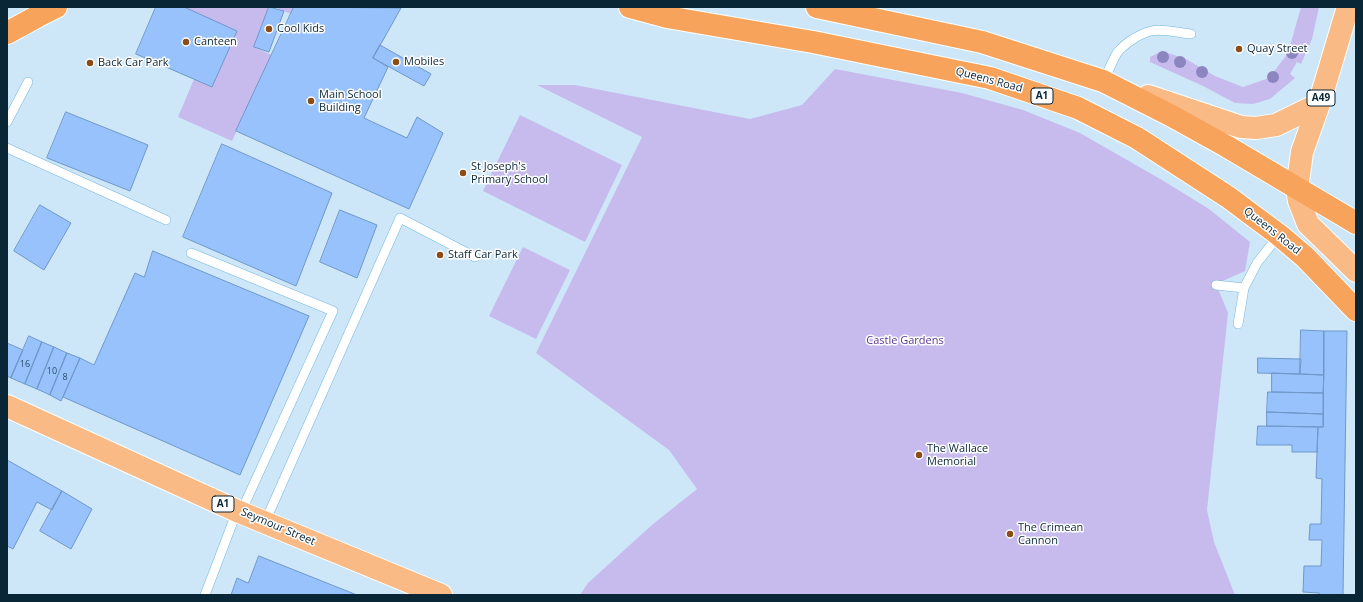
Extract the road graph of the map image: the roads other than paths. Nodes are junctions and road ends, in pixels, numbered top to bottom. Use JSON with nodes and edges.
{"nodes":[{"id":1,"x":56,"y":7,"type":"edge"},
{"id":2,"x":630,"y":7,"type":"edge"},
{"id":3,"x":817,"y":7,"type":"edge"},
{"id":4,"x":1348,"y":7,"type":"edge"},
{"id":5,"x":7,"y":33,"type":"edge"},
{"id":6,"x":1191,"y":34,"type":"dead end"},
{"id":7,"x":1103,"y":81,"type":"junction"},
{"id":8,"x":28,"y":82,"type":"dead end"},
{"id":9,"x":1319,"y":104,"type":"junction"},
{"id":10,"x":7,"y":122,"type":"edge"},
{"id":11,"x":7,"y":148,"type":"edge"},
{"id":12,"x":1297,"y":189,"type":"junction"},
{"id":13,"x":166,"y":220,"type":"dead end"},
{"id":14,"x":1356,"y":223,"type":"edge"},
{"id":15,"x":1279,"y":235,"type":"junction"},
{"id":16,"x":191,"y":253,"type":"dead end"},
{"id":17,"x":475,"y":257,"type":"dead end"},
{"id":18,"x":1356,"y":272,"type":"edge"},
{"id":19,"x":1216,"y":285,"type":"dead end"},
{"id":20,"x":1244,"y":288,"type":"junction"},
{"id":21,"x":1356,"y":310,"type":"edge"},
{"id":22,"x":1238,"y":324,"type":"dead end"},
{"id":23,"x":7,"y":406,"type":"edge"},
{"id":24,"x":239,"y":512,"type":"junction"},
{"id":25,"x":265,"y":522,"type":"junction"},
{"id":26,"x":205,"y":595,"type":"edge"},
{"id":27,"x":441,"y":595,"type":"edge"}],
"edges":[{"from":1,"to":5,"type":"highway"},
{"from":2,"to":15,"type":"highway","name":"Queens Road","number":"A1"},
{"from":3,"to":7,"type":"highway"},
{"from":4,"to":9,"type":"main road","number":"A49"},
{"from":6,"to":7,"type":"lane"},
{"from":7,"to":9,"type":"main road"},
{"from":7,"to":12,"type":"highway"},
{"from":8,"to":10,"type":"lane"},
{"from":9,"to":12,"type":"main road","number":"A49"},
{"from":11,"to":13,"type":"lane"},
{"from":12,"to":14,"type":"highway"},
{"from":12,"to":18,"type":"main road","number":"A49"},
{"from":15,"to":20,"type":"lane"},
{"from":15,"to":21,"type":"highway","name":"Queens Road","number":"A1"},
{"from":16,"to":24,"type":"lane"},
{"from":17,"to":25,"type":"lane"},
{"from":19,"to":20,"type":"lane"},
{"from":20,"to":22,"type":"lane"},
{"from":23,"to":24,"type":"main road","name":"Seymour Street","number":"A1"},
{"from":24,"to":25,"type":"main road","name":"Seymour Street","number":"A1"},
{"from":24,"to":26,"type":"lane"},
{"from":25,"to":27,"type":"main road","name":"Seymour Street","number":"A1"}]}
